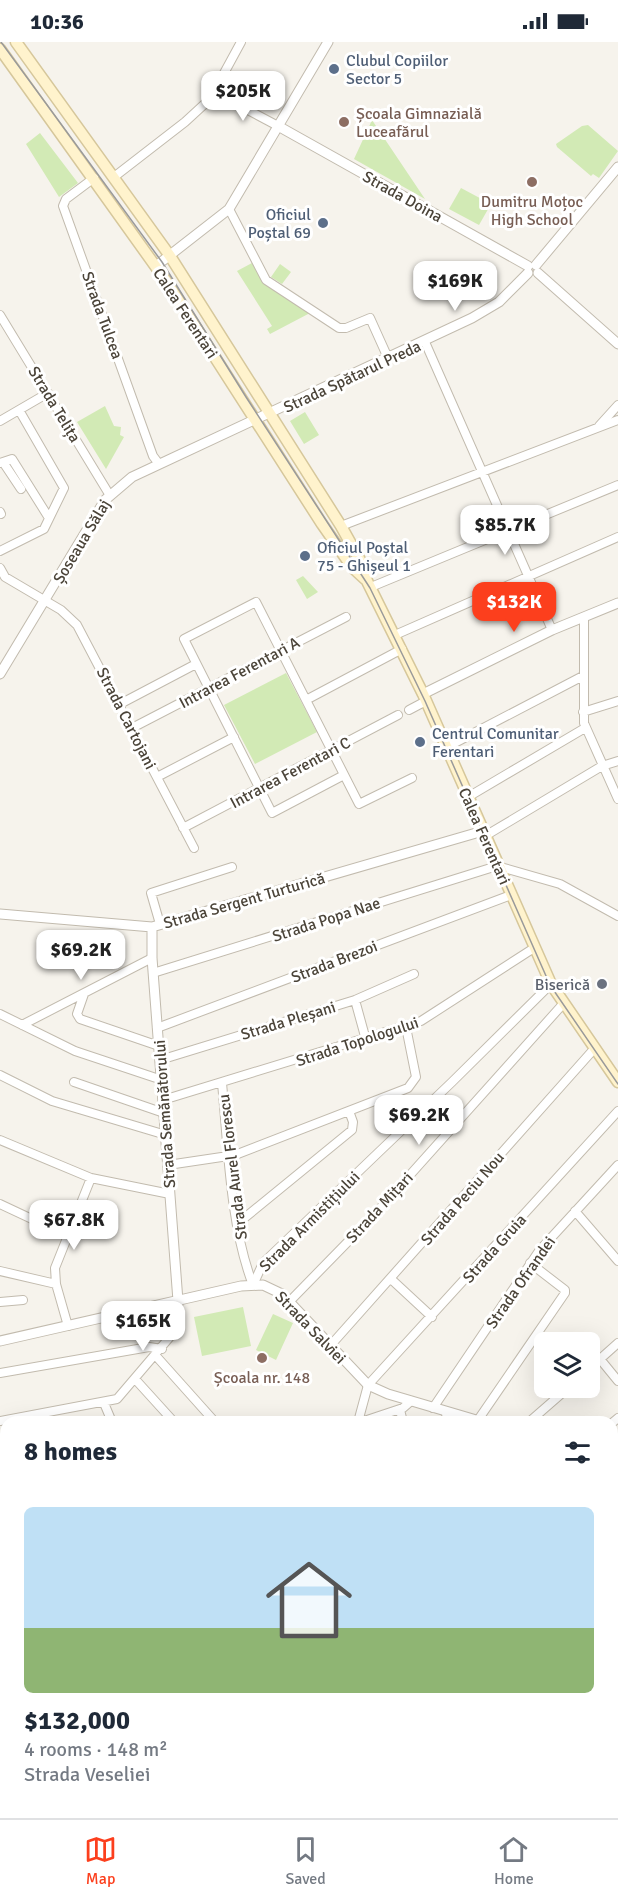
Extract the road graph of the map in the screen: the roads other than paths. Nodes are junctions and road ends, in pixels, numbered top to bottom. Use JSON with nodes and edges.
{"nodes":[{"id":1,"x":16,"y":42,"type":"edge"},
{"id":2,"x":241,"y":42,"type":"edge"},
{"id":3,"x":328,"y":42,"type":"edge"},
{"id":4,"x":0,"y":49,"type":"edge"},
{"id":5,"x":210,"y":99,"type":"junction"},
{"id":6,"x":278,"y":126,"type":"junction"},
{"id":7,"x":618,"y":167,"type":"edge"},
{"id":8,"x":114,"y":177,"type":"junction"},
{"id":9,"x":94,"y":178,"type":"junction"},
{"id":10,"x":229,"y":209,"type":"junction"},
{"id":11,"x":170,"y":256,"type":"junction"},
{"id":12,"x":156,"y":266,"type":"junction"},
{"id":13,"x":532,"y":269,"type":"junction"},
{"id":14,"x":0,"y":315,"type":"edge"},
{"id":15,"x":425,"y":342,"type":"junction"},
{"id":16,"x":618,"y":344,"type":"edge"},
{"id":17,"x":388,"y":358,"type":"junction"},
{"id":18,"x":48,"y":393,"type":"junction"},
{"id":19,"x":618,"y":405,"type":"edge"},
{"id":20,"x":19,"y":410,"type":"junction"},
{"id":21,"x":263,"y":417,"type":"junction"},
{"id":22,"x":618,"y":420,"type":"edge"},
{"id":23,"x":0,"y":421,"type":"edge"},
{"id":24,"x":598,"y":427,"type":"junction"},
{"id":25,"x":1,"y":463,"type":"edge"},
{"id":26,"x":159,"y":464,"type":"junction"},
{"id":27,"x":482,"y":472,"type":"junction"},
{"id":28,"x":618,"y":485,"type":"edge"},
{"id":29,"x":21,"y":489,"type":"dead end"},
{"id":30,"x":109,"y":494,"type":"junction"},
{"id":31,"x":49,"y":518,"type":"junction"},
{"id":32,"x":341,"y":526,"type":"junction"},
{"id":33,"x":508,"y":530,"type":"junction"},
{"id":34,"x":618,"y":537,"type":"edge"},
{"id":35,"x":0,"y":551,"type":"edge"},
{"id":36,"x":0,"y":568,"type":"edge"},
{"id":37,"x":3,"y":576,"type":"edge"},
{"id":38,"x":528,"y":576,"type":"junction"},
{"id":39,"x":369,"y":584,"type":"junction"},
{"id":40,"x":45,"y":600,"type":"junction"},
{"id":41,"x":618,"y":603,"type":"edge"},
{"id":42,"x":346,"y":617,"type":"dead end"},
{"id":43,"x":584,"y":617,"type":"junction"},
{"id":44,"x":552,"y":630,"type":"junction"},
{"id":45,"x":395,"y":635,"type":"junction"},
{"id":46,"x":402,"y":649,"type":"junction"},
{"id":47,"x":281,"y":651,"type":"junction"},
{"id":48,"x":196,"y":664,"type":"junction"},
{"id":49,"x":0,"y":674,"type":"edge"},
{"id":50,"x":583,"y":676,"type":"junction"},
{"id":51,"x":209,"y":688,"type":"junction"},
{"id":52,"x":425,"y":697,"type":"junction"},
{"id":53,"x":306,"y":700,"type":"junction"},
{"id":54,"x":618,"y":701,"type":"edge"},
{"id":55,"x":120,"y":704,"type":"junction"},
{"id":56,"x":409,"y":710,"type":"dead end"},
{"id":57,"x":583,"y":712,"type":"junction"},
{"id":58,"x":398,"y":715,"type":"dead end"},
{"id":59,"x":132,"y":728,"type":"junction"},
{"id":60,"x":585,"y":728,"type":"junction"},
{"id":61,"x":234,"y":737,"type":"junction"},
{"id":62,"x":447,"y":747,"type":"junction"},
{"id":63,"x":332,"y":750,"type":"junction"},
{"id":64,"x":618,"y":762,"type":"edge"},
{"id":65,"x":602,"y":766,"type":"junction"},
{"id":66,"x":344,"y":775,"type":"junction"},
{"id":67,"x":157,"y":777,"type":"junction"},
{"id":68,"x":412,"y":778,"type":"dead end"},
{"id":69,"x":259,"y":788,"type":"junction"},
{"id":70,"x":468,"y":797,"type":"junction"},
{"id":71,"x":618,"y":799,"type":"edge"},
{"id":72,"x":183,"y":828,"type":"junction"},
{"id":73,"x":484,"y":833,"type":"junction"},
{"id":74,"x":194,"y":848,"type":"dead end"},
{"id":75,"x":498,"y":866,"type":"junction"},
{"id":76,"x":232,"y":867,"type":"dead end"},
{"id":77,"x":511,"y":895,"type":"junction"},
{"id":78,"x":0,"y":914,"type":"edge"},
{"id":79,"x":618,"y":916,"type":"edge"},
{"id":80,"x":156,"y":926,"type":"junction"},
{"id":81,"x":534,"y":948,"type":"junction"},
{"id":82,"x":152,"y":958,"type":"junction"},
{"id":83,"x":153,"y":973,"type":"junction"},
{"id":84,"x":414,"y":974,"type":"dead end"},
{"id":85,"x":551,"y":984,"type":"junction"},
{"id":86,"x":84,"y":994,"type":"junction"},
{"id":87,"x":355,"y":1000,"type":"junction"},
{"id":88,"x":563,"y":1004,"type":"junction"},
{"id":89,"x":0,"y":1014,"type":"edge"},
{"id":90,"x":22,"y":1025,"type":"junction"},
{"id":91,"x":406,"y":1027,"type":"junction"},
{"id":92,"x":157,"y":1028,"type":"junction"},
{"id":93,"x":366,"y":1040,"type":"junction"},
{"id":94,"x":159,"y":1046,"type":"junction"},
{"id":95,"x":594,"y":1048,"type":"junction"},
{"id":96,"x":160,"y":1060,"type":"junction"},
{"id":97,"x":0,"y":1075,"type":"edge"},
{"id":98,"x":162,"y":1080,"type":"junction"},
{"id":99,"x":74,"y":1082,"type":"dead end"},
{"id":100,"x":618,"y":1082,"type":"edge"},
{"id":101,"x":222,"y":1083,"type":"junction"},
{"id":102,"x":163,"y":1100,"type":"junction"},
{"id":103,"x":349,"y":1111,"type":"junction"},
{"id":104,"x":618,"y":1111,"type":"edge"},
{"id":105,"x":164,"y":1113,"type":"junction"},
{"id":106,"x":166,"y":1135,"type":"junction"},
{"id":107,"x":0,"y":1140,"type":"edge"},
{"id":108,"x":230,"y":1157,"type":"junction"},
{"id":109,"x":168,"y":1165,"type":"junction"},
{"id":110,"x":618,"y":1165,"type":"edge"},
{"id":111,"x":91,"y":1178,"type":"junction"},
{"id":112,"x":170,"y":1194,"type":"junction"},
{"id":113,"x":0,"y":1204,"type":"edge"},
{"id":114,"x":575,"y":1210,"type":"junction"},
{"id":115,"x":237,"y":1224,"type":"junction"},
{"id":116,"x":66,"y":1235,"type":"junction"},
{"id":117,"x":618,"y":1261,"type":"edge"},
{"id":118,"x":530,"y":1263,"type":"junction"},
{"id":119,"x":0,"y":1271,"type":"edge"},
{"id":120,"x":391,"y":1279,"type":"junction"},
{"id":121,"x":56,"y":1284,"type":"junction"},
{"id":122,"x":250,"y":1285,"type":"junction"},
{"id":123,"x":23,"y":1300,"type":"dead end"},
{"id":124,"x":178,"y":1301,"type":"junction"},
{"id":125,"x":0,"y":1302,"type":"edge"},
{"id":126,"x":289,"y":1302,"type":"junction"},
{"id":127,"x":432,"y":1317,"type":"junction"},
{"id":128,"x":68,"y":1326,"type":"junction"},
{"id":129,"x":0,"y":1341,"type":"edge"},
{"id":130,"x":618,"y":1343,"type":"edge"},
{"id":131,"x":330,"y":1346,"type":"junction"},
{"id":132,"x":162,"y":1349,"type":"junction"},
{"id":133,"x":156,"y":1356,"type":"junction"},
{"id":134,"x":600,"y":1359,"type":"joint"},
{"id":135,"x":0,"y":1373,"type":"edge"},
{"id":136,"x":135,"y":1379,"type":"junction"},
{"id":137,"x":618,"y":1381,"type":"edge"},
{"id":138,"x":369,"y":1385,"type":"junction"},
{"id":139,"x":399,"y":1398,"type":"junction"},
{"id":140,"x":557,"y":1398,"type":"edge"},
{"id":141,"x":411,"y":1401,"type":"junction"},
{"id":142,"x":104,"y":1403,"type":"junction"},
{"id":143,"x":434,"y":1408,"type":"junction"},
{"id":144,"x":400,"y":1410,"type":"junction"},
{"id":145,"x":389,"y":1412,"type":"junction"},
{"id":146,"x":446,"y":1412,"type":"junction"},
{"id":147,"x":29,"y":1416,"type":"edge"},
{"id":148,"x":109,"y":1416,"type":"edge"},
{"id":149,"x":169,"y":1416,"type":"edge"},
{"id":150,"x":210,"y":1416,"type":"edge"},
{"id":151,"x":361,"y":1416,"type":"edge"},
{"id":152,"x":377,"y":1416,"type":"edge"},
{"id":153,"x":402,"y":1416,"type":"edge"},
{"id":154,"x":446,"y":1416,"type":"edge"},
{"id":155,"x":462,"y":1416,"type":"edge"},
{"id":156,"x":484,"y":1416,"type":"edge"},
{"id":157,"x":536,"y":1416,"type":"edge"}],
"edges":[{"from":1,"to":8,"type":"main road","name":"Calea Ferentari"},
{"from":2,"to":5,"type":"street"},
{"from":3,"to":6,"type":"street"},
{"from":4,"to":9,"type":"main road","name":"Calea Ferentari"},
{"from":5,"to":6,"type":"street"},
{"from":5,"to":8,"type":"street"},
{"from":6,"to":10,"type":"street"},
{"from":6,"to":13,"type":"street","name":"Strada Doina"},
{"from":7,"to":13,"type":"street","name":"Strada Spătarul Preda"},
{"from":8,"to":11,"type":"main road","name":"Calea Ferentari"},
{"from":9,"to":12,"type":"main road","name":"Calea Ferentari"},
{"from":9,"to":26,"type":"street","name":"Strada Tulcea"},
{"from":10,"to":11,"type":"street"},
{"from":10,"to":17,"type":"street"},
{"from":11,"to":12,"type":"street"},
{"from":11,"to":21,"type":"main road","name":"Calea Ferentari"},
{"from":12,"to":21,"type":"main road","name":"Calea Ferentari"},
{"from":13,"to":15,"type":"street","name":"Strada Spătarul Preda"},
{"from":13,"to":16,"type":"street","name":"Strada Doina"},
{"from":14,"to":18,"type":"street","name":"Strada Telița"},
{"from":15,"to":17,"type":"street","name":"Strada Spătarul Preda"},
{"from":15,"to":27,"type":"street"},
{"from":17,"to":21,"type":"street","name":"Strada Spătarul Preda"},
{"from":18,"to":20,"type":"street"},
{"from":18,"to":30,"type":"street","name":"Strada Telița"},
{"from":19,"to":24,"type":"street"},
{"from":20,"to":23,"type":"street"},
{"from":20,"to":31,"type":"street"},
{"from":21,"to":26,"type":"street","name":"Șoseaua Sălaj"},
{"from":21,"to":32,"type":"main road","name":"Calea Ferentari"},
{"from":21,"to":39,"type":"main road","name":"Calea Ferentari"},
{"from":22,"to":24,"type":"street"},
{"from":24,"to":27,"type":"street"},
{"from":25,"to":29,"type":"street"},
{"from":25,"to":31,"type":"street"},
{"from":26,"to":30,"type":"street","name":"Șoseaua Sălaj"},
{"from":27,"to":32,"type":"street"},
{"from":27,"to":33,"type":"street"},
{"from":28,"to":33,"type":"street"},
{"from":30,"to":40,"type":"street","name":"Șoseaua Sălaj"},
{"from":31,"to":35,"type":"street"},
{"from":32,"to":39,"type":"main road","name":"Calea Ferentari"},
{"from":33,"to":38,"type":"street"},
{"from":33,"to":39,"type":"street"},
{"from":34,"to":38,"type":"street"},
{"from":36,"to":37,"type":"street"},
{"from":37,"to":40,"type":"street","name":"Strada Cartojani"},
{"from":38,"to":44,"type":"street"},
{"from":38,"to":45,"type":"street"},
{"from":39,"to":45,"type":"main road","name":"Calea Ferentari"},
{"from":40,"to":49,"type":"street","name":"Șoseaua Sălaj"},
{"from":40,"to":55,"type":"street","name":"Strada Cartojani"},
{"from":41,"to":43,"type":"street"},
{"from":42,"to":47,"type":"street","name":"Intrarea Ferentari A"},
{"from":43,"to":44,"type":"street"},
{"from":43,"to":50,"type":"street"},
{"from":44,"to":52,"type":"street"},
{"from":45,"to":46,"type":"main road","name":"Calea Ferentari"},
{"from":46,"to":52,"type":"main road","name":"Calea Ferentari"},
{"from":46,"to":53,"type":"street"},
{"from":47,"to":48,"type":"street"},
{"from":47,"to":51,"type":"street","name":"Intrarea Ferentari A"},
{"from":47,"to":53,"type":"street"},
{"from":48,"to":51,"type":"street"},
{"from":48,"to":55,"type":"street"},
{"from":50,"to":57,"type":"street"},
{"from":50,"to":62,"type":"street"},
{"from":51,"to":59,"type":"street","name":"Intrarea Ferentari A"},
{"from":51,"to":61,"type":"street"},
{"from":52,"to":56,"type":"street"},
{"from":52,"to":62,"type":"main road","name":"Calea Ferentari"},
{"from":53,"to":63,"type":"street"},
{"from":54,"to":57,"type":"street"},
{"from":55,"to":59,"type":"street","name":"Strada Cartojani"},
{"from":57,"to":60,"type":"street"},
{"from":58,"to":63,"type":"street","name":"Intrarea Ferentari C"},
{"from":59,"to":67,"type":"street","name":"Strada Cartojani"},
{"from":60,"to":65,"type":"street"},
{"from":60,"to":70,"type":"street"},
{"from":61,"to":67,"type":"street"},
{"from":61,"to":69,"type":"street"},
{"from":62,"to":70,"type":"main road","name":"Calea Ferentari"},
{"from":63,"to":66,"type":"street"},
{"from":63,"to":69,"type":"street","name":"Intrarea Ferentari C"},
{"from":64,"to":65,"type":"street","name":"Strada Sergent Turturică"},
{"from":65,"to":71,"type":"street"},
{"from":65,"to":73,"type":"street","name":"Strada Sergent Turturică"},
{"from":66,"to":68,"type":"street"},
{"from":66,"to":69,"type":"street"},
{"from":67,"to":72,"type":"street","name":"Strada Cartojani"},
{"from":69,"to":72,"type":"street","name":"Intrarea Ferentari C"},
{"from":70,"to":73,"type":"main road","name":"Calea Ferentari"},
{"from":72,"to":74,"type":"street","name":"Strada Cartojani"},
{"from":73,"to":75,"type":"main road","name":"Calea Ferentari"},
{"from":73,"to":80,"type":"street","name":"Strada Sergent Turturică"},
{"from":75,"to":77,"type":"main road","name":"Calea Ferentari"},
{"from":75,"to":79,"type":"street"},
{"from":75,"to":83,"type":"street","name":"Strada Popa Nae"},
{"from":76,"to":80,"type":"street"},
{"from":77,"to":81,"type":"main road","name":"Calea Ferentari"},
{"from":77,"to":92,"type":"street","name":"Strada Brezoi"},
{"from":78,"to":80,"type":"street","name":"Strada Sergent Turturică"},
{"from":80,"to":82,"type":"street","name":"Strada Semănătorului"},
{"from":81,"to":85,"type":"main road","name":"Calea Ferentari"},
{"from":81,"to":91,"type":"street","name":"Strada Topologului"},
{"from":82,"to":83,"type":"street","name":"Strada Semănătorului"},
{"from":82,"to":86,"type":"street"},
{"from":83,"to":92,"type":"street","name":"Strada Semănătorului"},
{"from":84,"to":87,"type":"street","name":"Strada Pleșani"},
{"from":85,"to":88,"type":"main road","name":"Calea Ferentari"},
{"from":85,"to":122,"type":"street","name":"Strada Armistițiului"},
{"from":86,"to":90,"type":"street"},
{"from":86,"to":94,"type":"street"},
{"from":87,"to":93,"type":"street"},
{"from":87,"to":96,"type":"street","name":"Strada Pleșani"},
{"from":88,"to":95,"type":"main road","name":"Calea Ferentari"},
{"from":88,"to":126,"type":"street","name":"Strada Mițari"},
{"from":89,"to":90,"type":"street"},
{"from":90,"to":98,"type":"street"},
{"from":91,"to":93,"type":"street","name":"Strada Topologului"},
{"from":91,"to":103,"type":"street"},
{"from":92,"to":94,"type":"street","name":"Strada Semănătorului"},
{"from":93,"to":101,"type":"street","name":"Strada Topologului"},
{"from":94,"to":96,"type":"street","name":"Strada Semănătorului"},
{"from":95,"to":100,"type":"main road","name":"Calea Ferentari"},
{"from":95,"to":120,"type":"street","name":"Strada Peciu Nou"},
{"from":96,"to":98,"type":"street","name":"Strada Semănătorului"},
{"from":97,"to":106,"type":"street"},
{"from":98,"to":102,"type":"street","name":"Strada Semănătorului"},
{"from":99,"to":105,"type":"street"},
{"from":101,"to":102,"type":"street","name":"Strada Topologului"},
{"from":101,"to":108,"type":"street","name":"Strada Aurel Florescu"},
{"from":102,"to":105,"type":"street","name":"Strada Semănătorului"},
{"from":103,"to":108,"type":"street"},
{"from":103,"to":115,"type":"street"},
{"from":104,"to":127,"type":"street","name":"Strada Gruia"},
{"from":105,"to":106,"type":"street","name":"Strada Semănătorului"},
{"from":106,"to":109,"type":"street","name":"Strada Semănătorului"},
{"from":107,"to":111,"type":"street"},
{"from":108,"to":109,"type":"street"},
{"from":108,"to":115,"type":"street","name":"Strada Aurel Florescu"},
{"from":109,"to":112,"type":"street","name":"Strada Semănătorului"},
{"from":110,"to":114,"type":"street","name":"Strada Ofrandei"},
{"from":111,"to":112,"type":"street"},
{"from":111,"to":116,"type":"street"},
{"from":112,"to":124,"type":"street","name":"Strada Semănătorului"},
{"from":113,"to":116,"type":"street"},
{"from":114,"to":117,"type":"street"},
{"from":114,"to":118,"type":"street","name":"Strada Ofrandei"},
{"from":115,"to":122,"type":"street","name":"Strada Aurel Florescu"},
{"from":116,"to":121,"type":"street"},
{"from":118,"to":143,"type":"street","name":"Strada Ofrandei"},
{"from":118,"to":156,"type":"street"},
{"from":119,"to":121,"type":"street"},
{"from":120,"to":127,"type":"street"},
{"from":120,"to":131,"type":"street","name":"Strada Peciu Nou"},
{"from":121,"to":128,"type":"street"},
{"from":122,"to":124,"type":"street"},
{"from":122,"to":126,"type":"street","name":"Strada Salviei"},
{"from":123,"to":125,"type":"street"},
{"from":124,"to":128,"type":"street"},
{"from":124,"to":132,"type":"street"},
{"from":126,"to":131,"type":"street","name":"Strada Salviei"},
{"from":127,"to":138,"type":"street","name":"Strada Gruia"},
{"from":128,"to":129,"type":"street"},
{"from":130,"to":134,"type":"street"},
{"from":131,"to":138,"type":"street","name":"Strada Salviei"},
{"from":132,"to":133,"type":"street"},
{"from":132,"to":135,"type":"street"},
{"from":133,"to":136,"type":"street"},
{"from":133,"to":150,"type":"street"},
{"from":134,"to":137,"type":"street"},
{"from":136,"to":142,"type":"street"},
{"from":136,"to":149,"type":"street"},
{"from":138,"to":139,"type":"street"},
{"from":138,"to":151,"type":"street"},
{"from":139,"to":141,"type":"street"},
{"from":139,"to":145,"type":"street"},
{"from":140,"to":157,"type":"street"},
{"from":141,"to":143,"type":"street"},
{"from":141,"to":144,"type":"street"},
{"from":142,"to":147,"type":"street"},
{"from":142,"to":148,"type":"street"},
{"from":143,"to":146,"type":"street"},
{"from":144,"to":145,"type":"street"},
{"from":144,"to":153,"type":"street"},
{"from":145,"to":152,"type":"street"},
{"from":146,"to":154,"type":"street"},
{"from":146,"to":155,"type":"street"}]}
